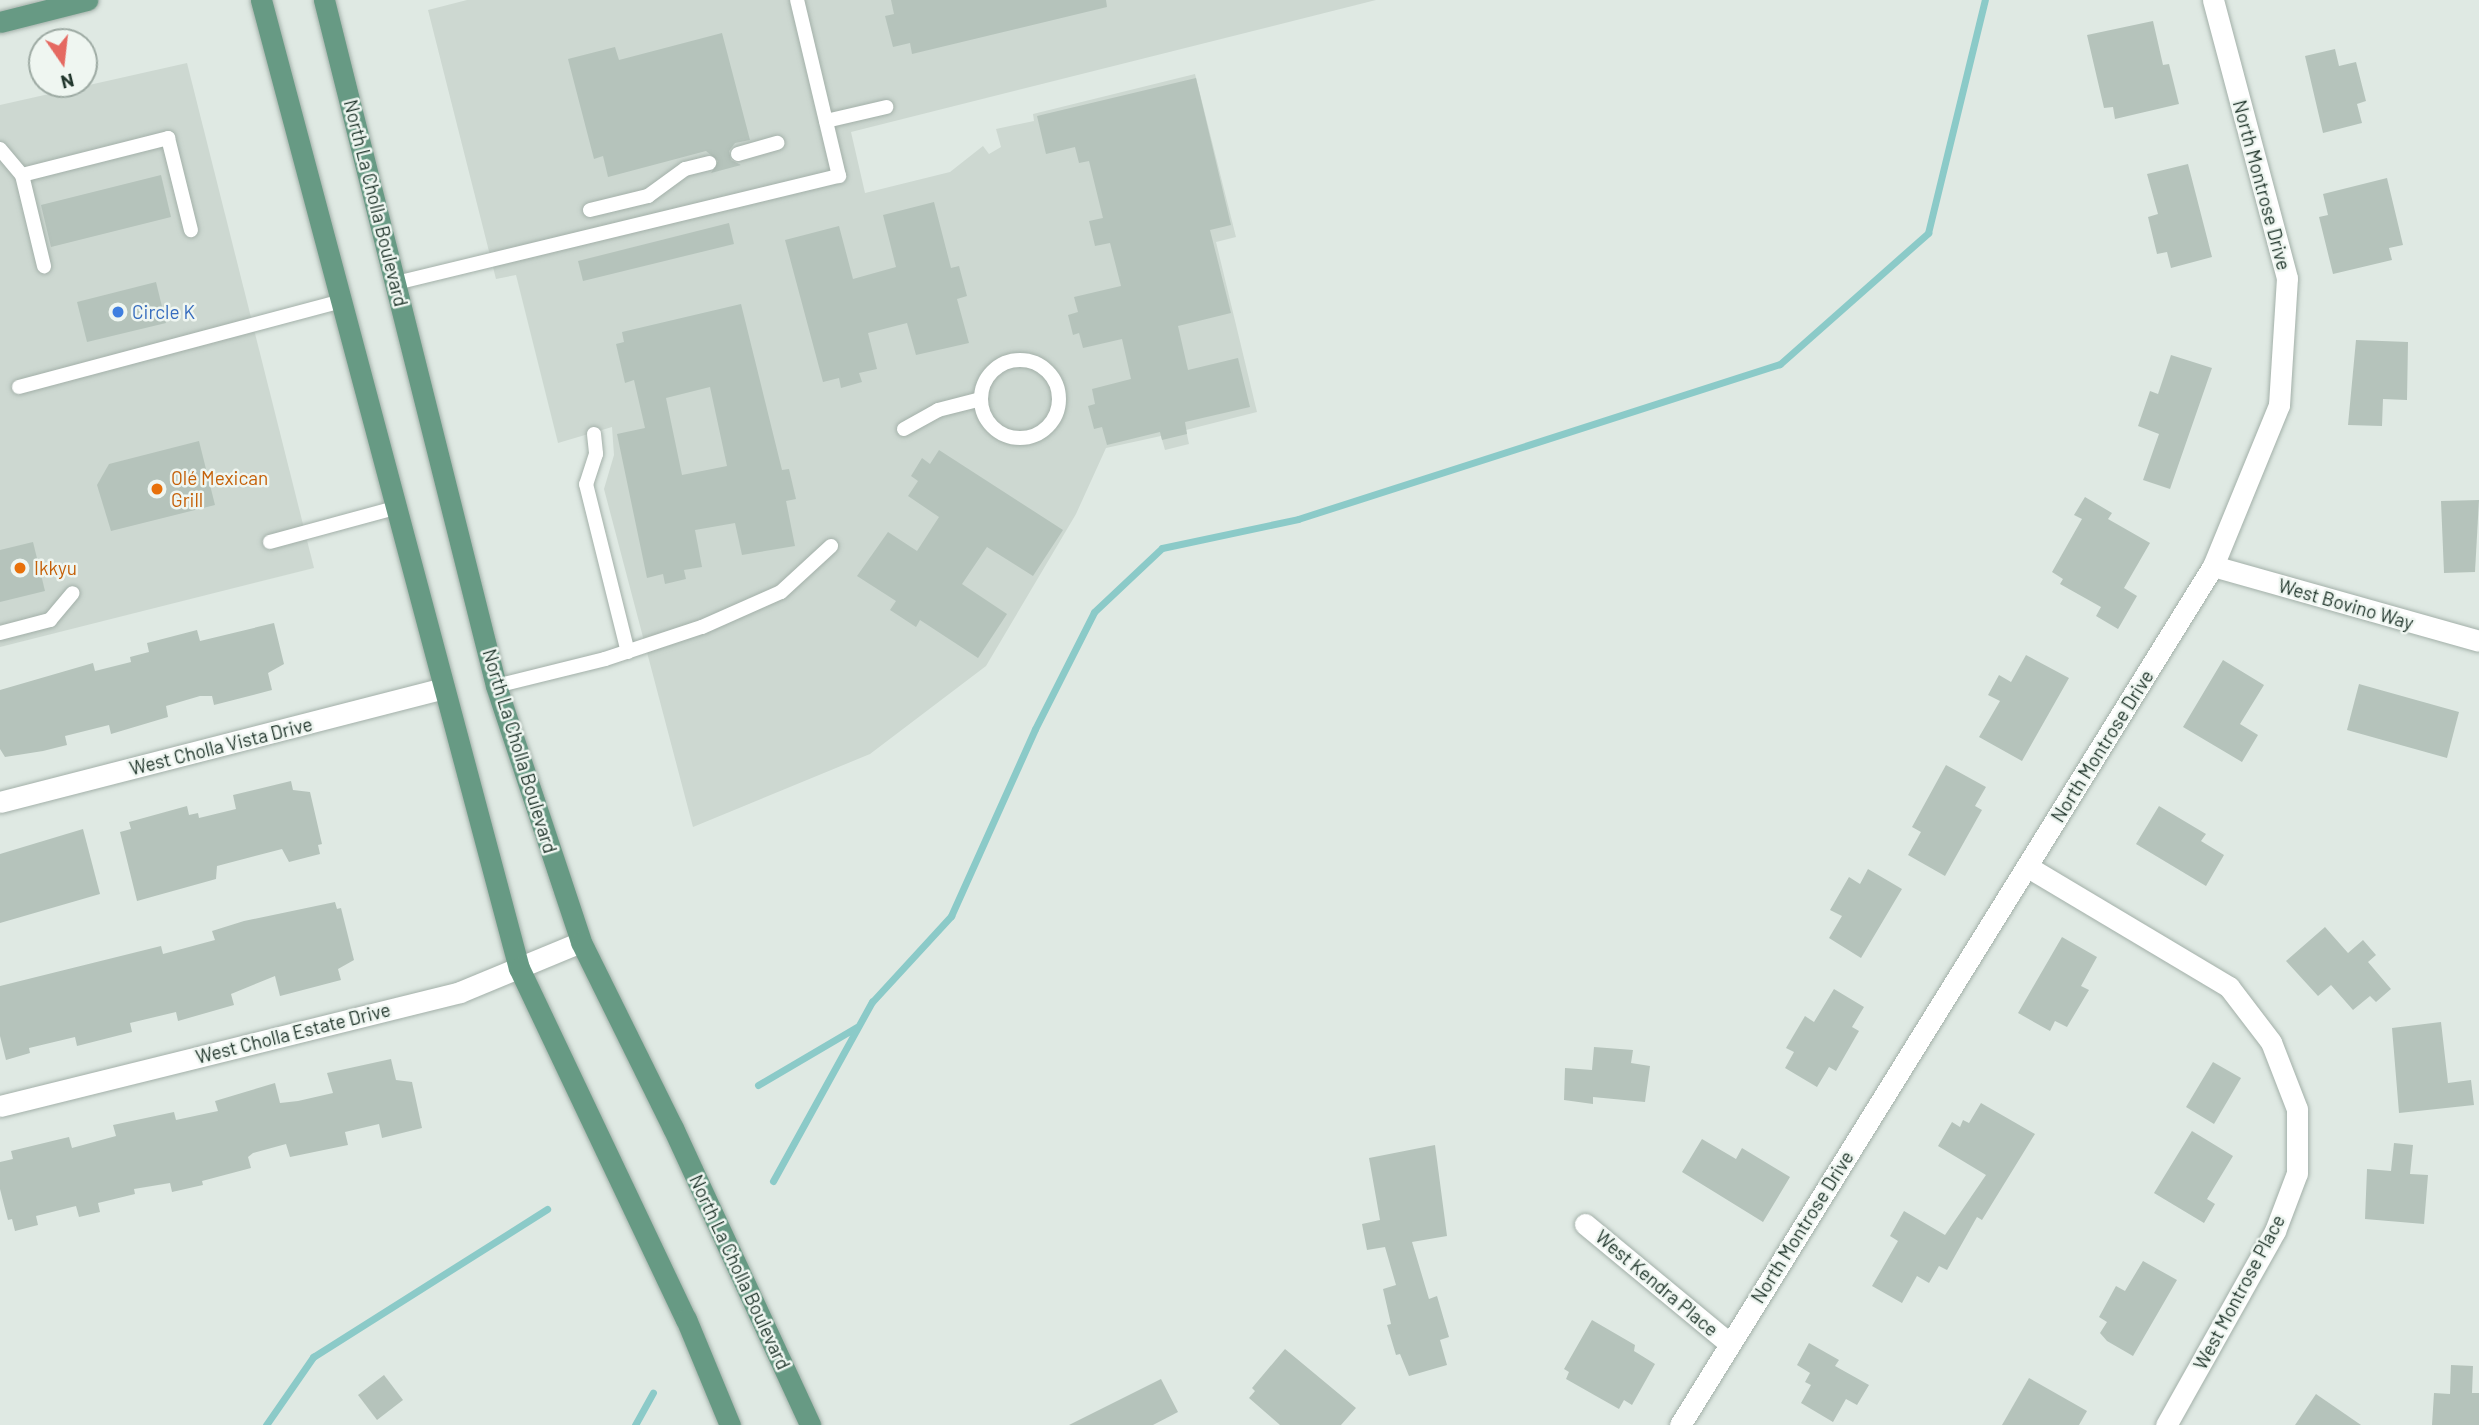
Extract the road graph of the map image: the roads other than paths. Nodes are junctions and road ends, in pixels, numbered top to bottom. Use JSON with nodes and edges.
{"nodes":[{"id":1,"x":87,"y":0,"type":"edge"},
{"id":2,"x":261,"y":0,"type":"edge"},
{"id":3,"x":324,"y":0,"type":"edge"},
{"id":4,"x":797,"y":0,"type":"edge"},
{"id":5,"x":2213,"y":0,"type":"edge"},
{"id":6,"x":0,"y":22,"type":"edge"},
{"id":7,"x":886,"y":107,"type":"dead end"},
{"id":8,"x":826,"y":121,"type":"junction"},
{"id":9,"x":777,"y":143,"type":"dead end"},
{"id":10,"x":0,"y":149,"type":"edge"},
{"id":11,"x":738,"y":154,"type":"dead end"},
{"id":12,"x":709,"y":163,"type":"dead end"},
{"id":13,"x":22,"y":175,"type":"junction"},
{"id":14,"x":590,"y":210,"type":"dead end"},
{"id":15,"x":191,"y":230,"type":"dead end"},
{"id":16,"x":44,"y":266,"type":"dead end"},
{"id":17,"x":396,"y":283,"type":"junction"},
{"id":18,"x":339,"y":302,"type":"junction"},
{"id":19,"x":19,"y":387,"type":"dead end"},
{"id":20,"x":981,"y":399,"type":"junction"},
{"id":21,"x":904,"y":429,"type":"dead end"},
{"id":22,"x":594,"y":433,"type":"dead end"},
{"id":23,"x":395,"y":508,"type":"junction"},
{"id":24,"x":270,"y":542,"type":"dead end"},
{"id":25,"x":831,"y":546,"type":"dead end"},
{"id":26,"x":2213,"y":566,"type":"junction"},
{"id":27,"x":73,"y":593,"type":"dead end"},
{"id":28,"x":0,"y":633,"type":"edge"},
{"id":29,"x":2479,"y":641,"type":"edge"},
{"id":30,"x":628,"y":652,"type":"junction"},
{"id":31,"x":496,"y":687,"type":"junction"},
{"id":32,"x":441,"y":689,"type":"junction"},
{"id":33,"x":0,"y":802,"type":"edge"},
{"id":34,"x":2028,"y":867,"type":"junction"},
{"id":35,"x":581,"y":942,"type":"junction"},
{"id":36,"x":519,"y":968,"type":"junction"},
{"id":37,"x":0,"y":1106,"type":"edge"},
{"id":38,"x":1585,"y":1224,"type":"dead end"},
{"id":39,"x":1729,"y":1343,"type":"junction"},
{"id":40,"x":730,"y":1425,"type":"edge"},
{"id":41,"x":810,"y":1425,"type":"edge"},
{"id":42,"x":1680,"y":1425,"type":"edge"},
{"id":43,"x":2166,"y":1425,"type":"edge"}],
"edges":[{"from":1,"to":6,"type":"main road"},
{"from":2,"to":18,"type":"main road"},
{"from":3,"to":17,"type":"main road","name":"North La Cholla Boulevard"},
{"from":4,"to":8,"type":"lane"},
{"from":5,"to":26,"type":"street","name":"North Montrose Drive"},
{"from":7,"to":8,"type":"lane"},
{"from":8,"to":17,"type":"lane"},
{"from":9,"to":11,"type":"lane"},
{"from":10,"to":13,"type":"lane"},
{"from":12,"to":14,"type":"lane"},
{"from":13,"to":15,"type":"lane"},
{"from":13,"to":16,"type":"lane"},
{"from":17,"to":31,"type":"main road","name":"North La Cholla Boulevard"},
{"from":18,"to":19,"type":"lane"},
{"from":18,"to":23,"type":"main road"},
{"from":20,"to":20,"type":"lane"},
{"from":20,"to":21,"type":"lane"},
{"from":22,"to":30,"type":"lane"},
{"from":23,"to":24,"type":"lane"},
{"from":23,"to":32,"type":"main road"},
{"from":25,"to":30,"type":"lane"},
{"from":26,"to":29,"type":"street","name":"West Bovino Way"},
{"from":26,"to":34,"type":"street","name":"North Montrose Drive"},
{"from":27,"to":28,"type":"lane"},
{"from":30,"to":31,"type":"lane"},
{"from":31,"to":35,"type":"main road","name":"North La Cholla Boulevard"},
{"from":32,"to":33,"type":"street","name":"West Cholla Vista Drive"},
{"from":32,"to":36,"type":"main road"},
{"from":34,"to":39,"type":"street","name":"North Montrose Drive"},
{"from":34,"to":43,"type":"street","name":"West Montrose Place"},
{"from":35,"to":36,"type":"street","name":"West Cholla Estate Drive"},
{"from":35,"to":41,"type":"main road","name":"North La Cholla Boulevard"},
{"from":36,"to":37,"type":"street","name":"West Cholla Estate Drive"},
{"from":36,"to":40,"type":"main road"},
{"from":38,"to":39,"type":"street","name":"West Kendra Place"},
{"from":39,"to":42,"type":"street","name":"North Montrose Drive"}]}
